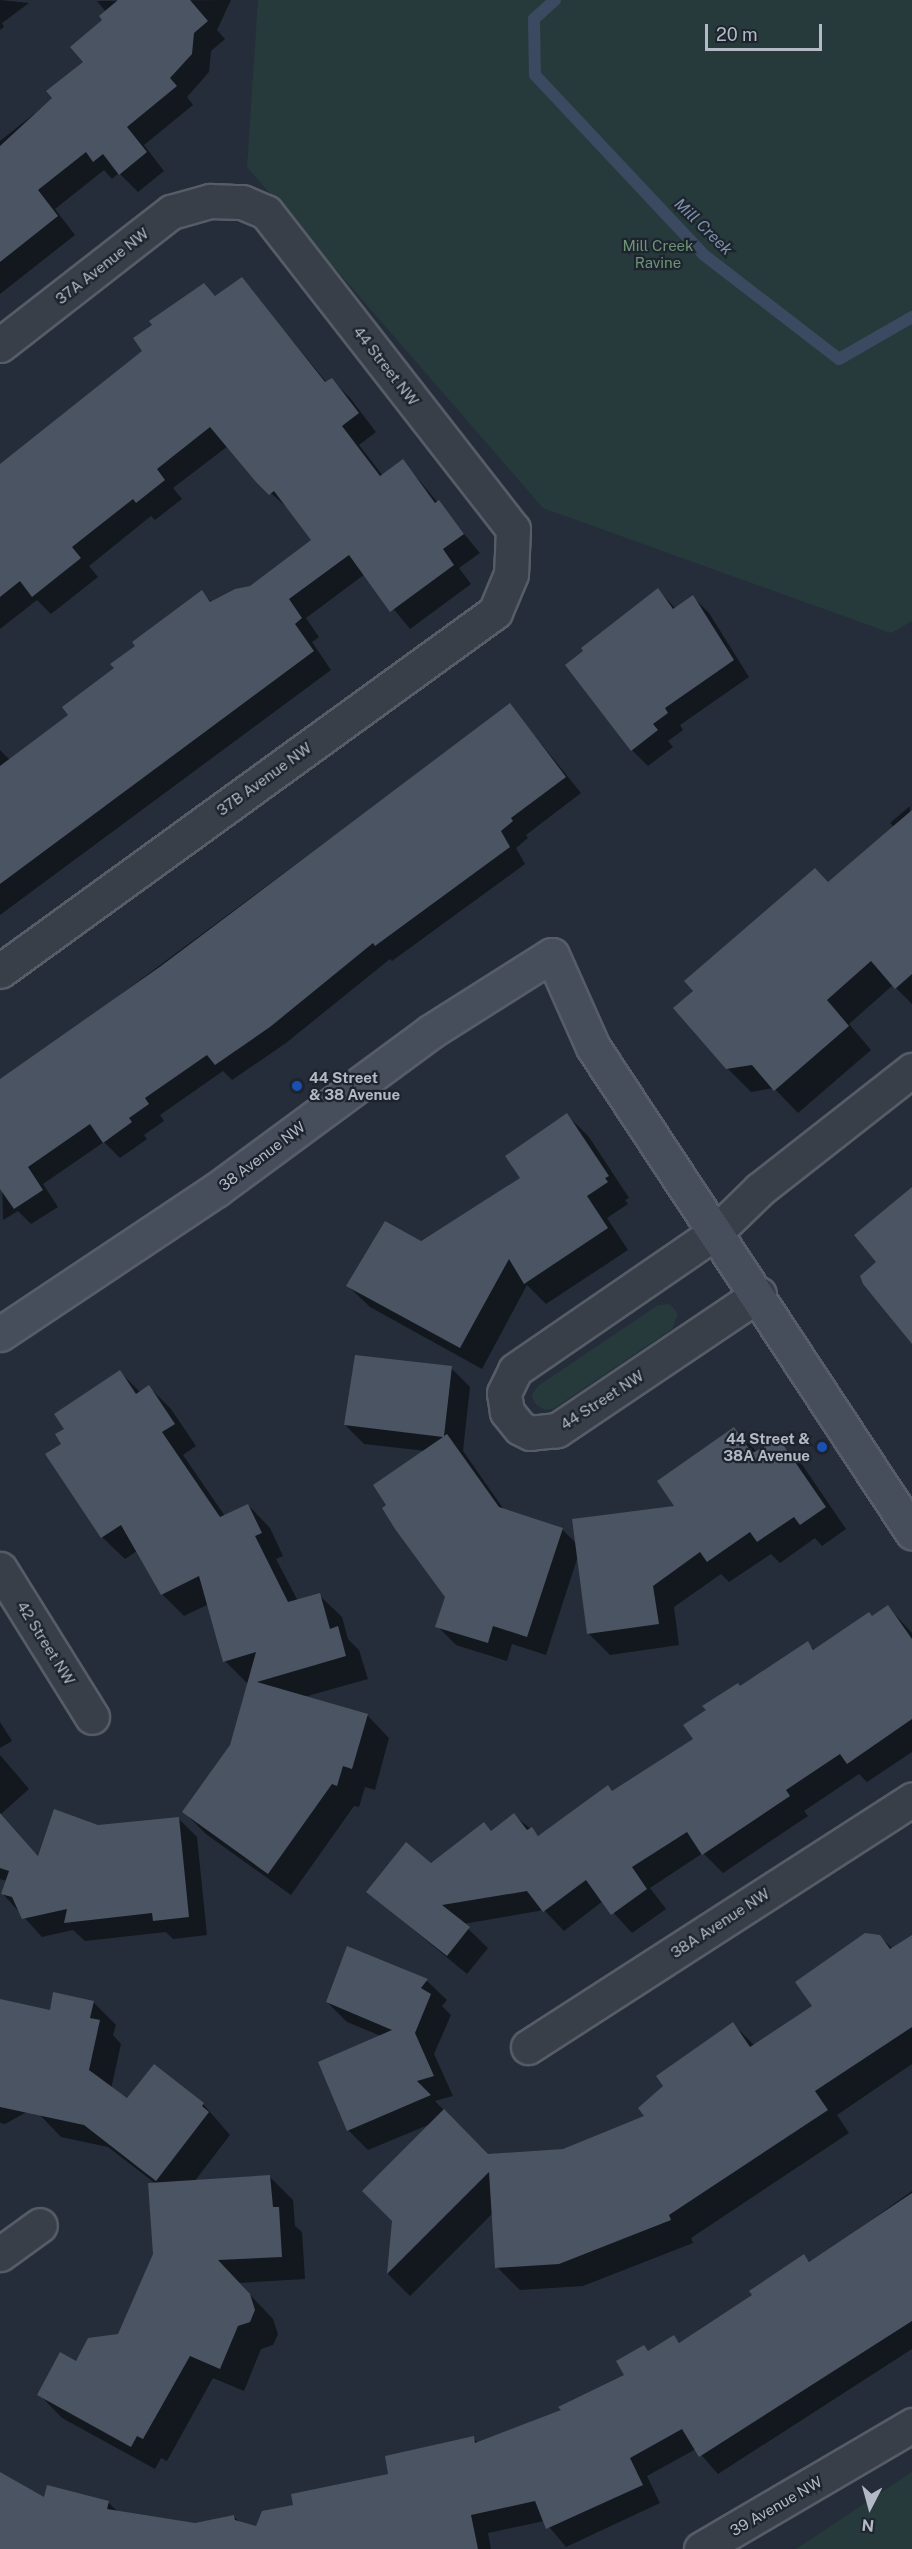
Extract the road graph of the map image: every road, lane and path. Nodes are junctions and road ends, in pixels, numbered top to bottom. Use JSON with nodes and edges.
{"nodes":[{"id":1,"x":210,"y":201,"type":"joint"},
{"id":2,"x":0,"y":345,"type":"edge"},
{"id":3,"x":511,"y":574,"type":"joint"},
{"id":4,"x":0,"y":971,"type":"edge"},
{"id":5,"x":912,"y":1070,"type":"edge"},
{"id":6,"x":717,"y":1231,"type":"junction"},
{"id":7,"x":759,"y":1294,"type":"junction"},
{"id":8,"x":0,"y":1334,"type":"edge"},
{"id":9,"x":912,"y":1532,"type":"edge"},
{"id":10,"x":0,"y":1569,"type":"edge"},
{"id":11,"x":92,"y":1717,"type":"dead end"},
{"id":12,"x":912,"y":1800,"type":"edge"},
{"id":13,"x":528,"y":2047,"type":"dead end"},
{"id":14,"x":40,"y":2224,"type":"dead end"},
{"id":15,"x":0,"y":2254,"type":"edge"},
{"id":16,"x":912,"y":2425,"type":"edge"},
{"id":17,"x":701,"y":2549,"type":"edge"}],
"edges":[{"from":1,"to":2,"type":"street","name":"37A Avenue NW"},
{"from":1,"to":3,"type":"street","name":"44 Street NW"},
{"from":3,"to":4,"type":"street","name":"37B Avenue NW"},
{"from":5,"to":6,"type":"street","name":"44 Street NW"},
{"from":6,"to":7,"type":"street"},
{"from":6,"to":7,"type":"street","name":"44 Street NW"},
{"from":6,"to":8,"type":"street","name":"38 Avenue NW"},
{"from":7,"to":9,"type":"street"},
{"from":10,"to":11,"type":"street","name":"42 Street NW"},
{"from":12,"to":13,"type":"street","name":"38A Avenue NW"},
{"from":14,"to":15,"type":"street"},
{"from":16,"to":17,"type":"street","name":"39 Avenue NW"}]}
